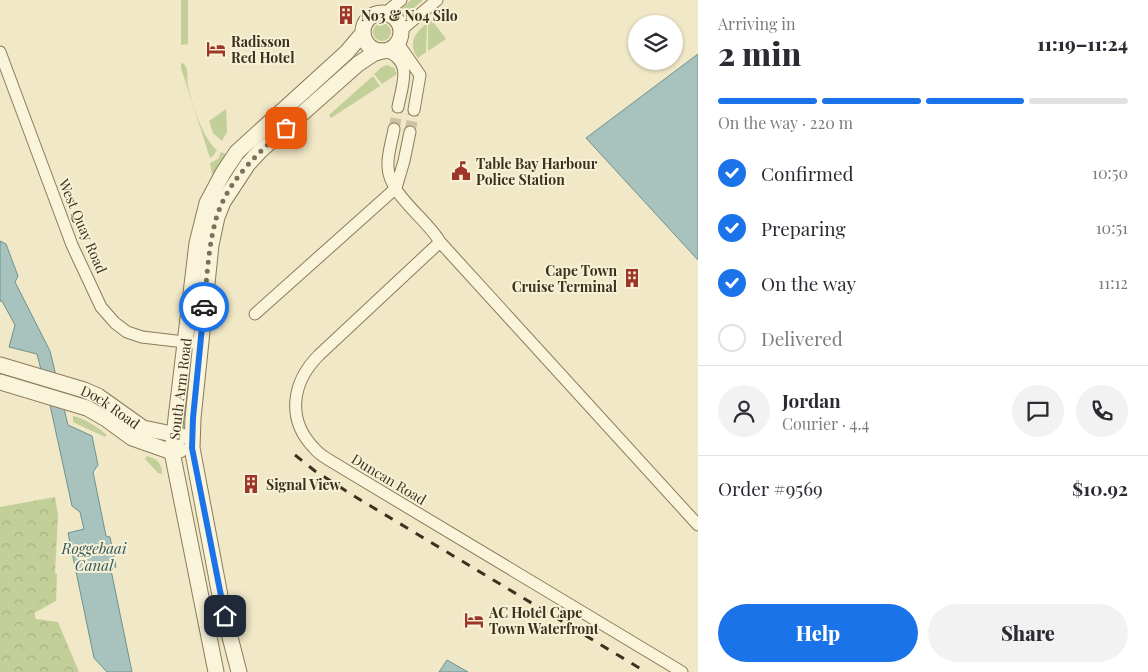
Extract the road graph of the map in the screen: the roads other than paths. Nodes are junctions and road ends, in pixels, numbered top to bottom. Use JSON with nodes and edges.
{"nodes":[{"id":1,"x":401,"y":0,"type":"edge"},
{"id":2,"x":437,"y":0,"type":"edge"},
{"id":3,"x":384,"y":14,"type":"junction"},
{"id":4,"x":363,"y":33,"type":"junction"},
{"id":5,"x":391,"y":44,"type":"junction"},
{"id":6,"x":0,"y":52,"type":"edge"},
{"id":7,"x":398,"y":107,"type":"tunnel mouth"},
{"id":8,"x":414,"y":110,"type":"tunnel mouth"},
{"id":9,"x":394,"y":129,"type":"tunnel mouth"},
{"id":10,"x":410,"y":132,"type":"tunnel mouth"},
{"id":11,"x":396,"y":188,"type":"junction"},
{"id":12,"x":440,"y":242,"type":"junction"},
{"id":13,"x":255,"y":314,"type":"dead end"},
{"id":14,"x":184,"y":342,"type":"junction"},
{"id":15,"x":200,"y":344,"type":"junction"},
{"id":16,"x":0,"y":365,"type":"edge"},
{"id":17,"x":0,"y":382,"type":"edge"},
{"id":18,"x":174,"y":434,"type":"junction"},
{"id":19,"x":191,"y":443,"type":"junction"},
{"id":20,"x":172,"y":452,"type":"junction"},
{"id":21,"x":698,"y":525,"type":"edge"},
{"id":22,"x":216,"y":672,"type":"edge"},
{"id":23,"x":239,"y":672,"type":"edge"},
{"id":24,"x":682,"y":672,"type":"edge"}],
"edges":[{"from":1,"to":3,"type":"street"},
{"from":2,"to":5,"type":"street","name":"South Arm Road"},
{"from":3,"to":4,"type":"street"},
{"from":3,"to":5,"type":"street"},
{"from":4,"to":5,"type":"street"},
{"from":4,"to":14,"type":"street","name":"South Arm Road"},
{"from":5,"to":7,"type":"street"},
{"from":5,"to":8,"type":"street"},
{"from":5,"to":15,"type":"street","name":"South Arm Road"},
{"from":6,"to":14,"type":"street","name":"West Quay Road"},
{"from":9,"to":11,"type":"street"},
{"from":10,"to":11,"type":"street"},
{"from":11,"to":12,"type":"street"},
{"from":11,"to":13,"type":"street"},
{"from":12,"to":21,"type":"street"},
{"from":12,"to":24,"type":"street","name":"Duncan Road"},
{"from":14,"to":15,"type":"street","name":"West Quay Road"},
{"from":14,"to":18,"type":"street","name":"South Arm Road"},
{"from":15,"to":19,"type":"street","name":"South Arm Road"},
{"from":16,"to":18,"type":"street","name":"Dock Road"},
{"from":17,"to":20,"type":"street","name":"Dock Road"},
{"from":18,"to":19,"type":"street","name":"Dock Road"},
{"from":18,"to":20,"type":"street","name":"South Arm Road"},
{"from":19,"to":20,"type":"street"},
{"from":19,"to":23,"type":"street"},
{"from":20,"to":22,"type":"street"}]}
